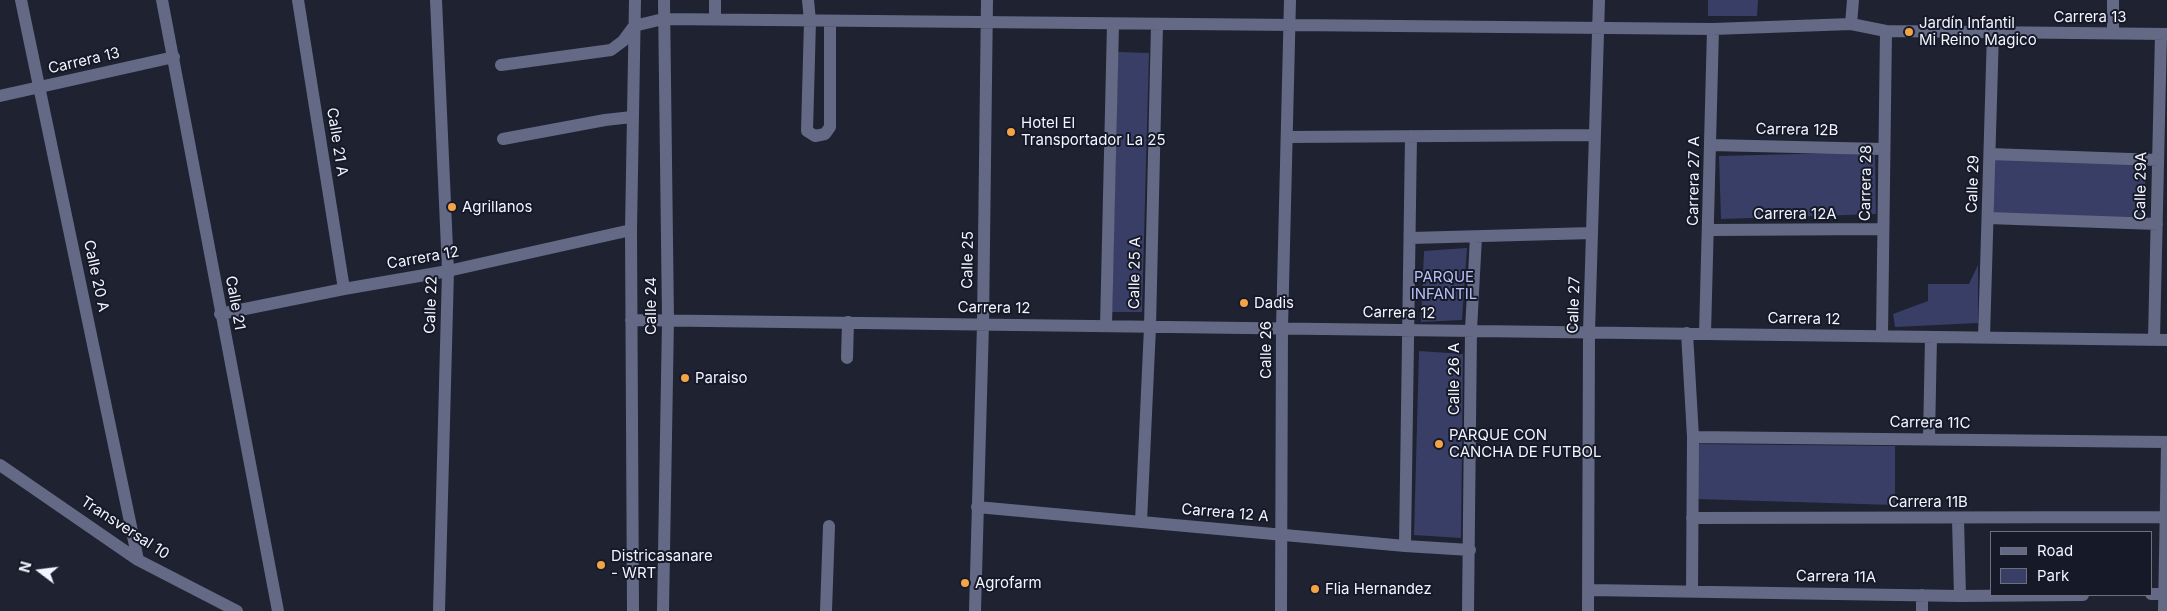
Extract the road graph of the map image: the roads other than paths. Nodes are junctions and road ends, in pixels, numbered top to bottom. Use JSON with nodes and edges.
{"nodes":[{"id":1,"x":21,"y":0,"type":"edge"},
{"id":2,"x":162,"y":0,"type":"edge"},
{"id":3,"x":298,"y":0,"type":"edge"},
{"id":4,"x":436,"y":0,"type":"edge"},
{"id":5,"x":635,"y":0,"type":"edge"},
{"id":6,"x":664,"y":0,"type":"edge"},
{"id":7,"x":715,"y":0,"type":"edge"},
{"id":8,"x":808,"y":0,"type":"edge"},
{"id":9,"x":987,"y":0,"type":"edge"},
{"id":10,"x":1290,"y":0,"type":"edge"},
{"id":11,"x":1599,"y":0,"type":"edge"},
{"id":12,"x":1853,"y":0,"type":"edge"},
{"id":13,"x":2113,"y":0,"type":"edge"},
{"id":14,"x":663,"y":19,"type":"junction"},
{"id":15,"x":715,"y":19,"type":"junction"},
{"id":16,"x":810,"y":21,"type":"junction"},
{"id":17,"x":830,"y":21,"type":"junction"},
{"id":18,"x":987,"y":23,"type":"junction"},
{"id":19,"x":1113,"y":24,"type":"junction"},
{"id":20,"x":1851,"y":24,"type":"junction"},
{"id":21,"x":1157,"y":25,"type":"junction"},
{"id":22,"x":634,"y":26,"type":"junction"},
{"id":23,"x":1290,"y":26,"type":"junction"},
{"id":24,"x":1598,"y":28,"type":"junction"},
{"id":25,"x":1713,"y":29,"type":"junction"},
{"id":26,"x":1886,"y":31,"type":"junction"},
{"id":27,"x":1994,"y":32,"type":"junction"},
{"id":28,"x":2113,"y":34,"type":"junction"},
{"id":29,"x":2164,"y":34,"type":"edge"},
{"id":30,"x":174,"y":57,"type":"junction"},
{"id":31,"x":501,"y":65,"type":"dead end"},
{"id":32,"x":41,"y":87,"type":"junction"},
{"id":33,"x":0,"y":96,"type":"edge"},
{"id":34,"x":632,"y":117,"type":"junction"},
{"id":35,"x":1595,"y":135,"type":"junction"},
{"id":36,"x":1288,"y":136,"type":"junction"},
{"id":37,"x":1411,"y":136,"type":"junction"},
{"id":38,"x":503,"y":139,"type":"dead end"},
{"id":39,"x":1710,"y":145,"type":"junction"},
{"id":40,"x":1883,"y":149,"type":"junction"},
{"id":41,"x":1990,"y":154,"type":"junction"},
{"id":42,"x":2158,"y":160,"type":"junction"},
{"id":43,"x":1988,"y":218,"type":"junction"},
{"id":44,"x":2157,"y":224,"type":"junction"},
{"id":45,"x":1882,"y":229,"type":"junction"},
{"id":46,"x":631,"y":230,"type":"junction"},
{"id":47,"x":1709,"y":230,"type":"junction"},
{"id":48,"x":1592,"y":233,"type":"junction"},
{"id":49,"x":1476,"y":237,"type":"junction"},
{"id":50,"x":1410,"y":238,"type":"junction"},
{"id":51,"x":448,"y":270,"type":"junction"},
{"id":52,"x":344,"y":288,"type":"junction"},
{"id":53,"x":220,"y":314,"type":"junction"},
{"id":54,"x":631,"y":320,"type":"junction"},
{"id":55,"x":668,"y":320,"type":"junction"},
{"id":56,"x":848,"y":322,"type":"junction"},
{"id":57,"x":983,"y":324,"type":"junction"},
{"id":58,"x":1106,"y":326,"type":"junction"},
{"id":59,"x":1150,"y":326,"type":"junction"},
{"id":60,"x":1282,"y":328,"type":"junction"},
{"id":61,"x":1409,"y":330,"type":"junction"},
{"id":62,"x":1471,"y":330,"type":"junction"},
{"id":63,"x":1589,"y":332,"type":"junction"},
{"id":64,"x":1687,"y":333,"type":"junction"},
{"id":65,"x":1705,"y":334,"type":"junction"},
{"id":66,"x":1882,"y":336,"type":"junction"},
{"id":67,"x":1931,"y":337,"type":"junction"},
{"id":68,"x":1984,"y":337,"type":"junction"},
{"id":69,"x":2154,"y":340,"type":"junction"},
{"id":70,"x":2167,"y":340,"type":"edge"},
{"id":71,"x":847,"y":358,"type":"dead end"},
{"id":72,"x":1693,"y":437,"type":"junction"},
{"id":73,"x":1929,"y":439,"type":"junction"},
{"id":74,"x":2167,"y":442,"type":"edge"},
{"id":75,"x":2167,"y":446,"type":"edge"},
{"id":76,"x":0,"y":465,"type":"edge"},
{"id":77,"x":977,"y":507,"type":"junction"},
{"id":78,"x":2164,"y":517,"type":"junction"},
{"id":79,"x":1692,"y":518,"type":"junction"},
{"id":80,"x":1958,"y":519,"type":"junction"},
{"id":81,"x":1142,"y":522,"type":"junction"},
{"id":82,"x":829,"y":526,"type":"dead end"},
{"id":83,"x":1282,"y":534,"type":"junction"},
{"id":84,"x":1405,"y":546,"type":"junction"},
{"id":85,"x":1470,"y":550,"type":"junction"},
{"id":86,"x":138,"y":560,"type":"junction"},
{"id":87,"x":1589,"y":590,"type":"junction"},
{"id":88,"x":1692,"y":591,"type":"junction"},
{"id":89,"x":2152,"y":594,"type":"edge"},
{"id":90,"x":2164,"y":594,"type":"junction"},
{"id":91,"x":1922,"y":595,"type":"junction"},
{"id":92,"x":1960,"y":596,"type":"junction"},
{"id":93,"x":1990,"y":596,"type":"edge"},
{"id":94,"x":237,"y":611,"type":"edge"},
{"id":95,"x":278,"y":611,"type":"edge"},
{"id":96,"x":438,"y":611,"type":"edge"},
{"id":97,"x":632,"y":611,"type":"edge"},
{"id":98,"x":663,"y":611,"type":"edge"},
{"id":99,"x":826,"y":611,"type":"edge"},
{"id":100,"x":975,"y":611,"type":"edge"},
{"id":101,"x":1281,"y":611,"type":"edge"},
{"id":102,"x":1468,"y":611,"type":"edge"},
{"id":103,"x":1588,"y":611,"type":"edge"},
{"id":104,"x":1922,"y":611,"type":"edge"},
{"id":105,"x":2164,"y":611,"type":"edge"}],
"edges":[{"from":1,"to":32,"type":"street","name":"Calle 20 A"},
{"from":2,"to":30,"type":"street","name":"Calle 21"},
{"from":3,"to":52,"type":"street","name":"Calle 21 A"},
{"from":4,"to":51,"type":"street","name":"Calle 22"},
{"from":5,"to":22,"type":"street","name":"Calle 24"},
{"from":6,"to":14,"type":"street","name":"Calle 24"},
{"from":7,"to":15,"type":"street"},
{"from":8,"to":16,"type":"street"},
{"from":9,"to":18,"type":"street","name":"Calle 25"},
{"from":10,"to":23,"type":"street","name":"Calle 26"},
{"from":11,"to":24,"type":"street","name":"Calle 27"},
{"from":12,"to":20,"type":"street"},
{"from":13,"to":28,"type":"street"},
{"from":14,"to":15,"type":"street","name":"Carrera 13"},
{"from":14,"to":22,"type":"street","name":"Carrera 13"},
{"from":14,"to":55,"type":"street","name":"Calle 24"},
{"from":15,"to":16,"type":"street","name":"Carrera 13"},
{"from":16,"to":17,"type":"street","name":"Carrera 13"},
{"from":16,"to":17,"type":"street"},
{"from":17,"to":18,"type":"street","name":"Carrera 13"},
{"from":18,"to":19,"type":"street","name":"Carrera 13"},
{"from":18,"to":57,"type":"street","name":"Calle 25"},
{"from":19,"to":21,"type":"street","name":"Carrera 13"},
{"from":19,"to":58,"type":"street","name":"Calle 25 A"},
{"from":20,"to":25,"type":"street","name":"Carrera 13"},
{"from":20,"to":26,"type":"street","name":"Carrera 13"},
{"from":21,"to":23,"type":"street","name":"Carrera 13"},
{"from":21,"to":59,"type":"street","name":"Calle 25 A"},
{"from":22,"to":31,"type":"street"},
{"from":22,"to":34,"type":"street","name":"Calle 24"},
{"from":23,"to":24,"type":"street","name":"Carrera 13"},
{"from":23,"to":36,"type":"street","name":"Calle 26"},
{"from":24,"to":25,"type":"street","name":"Carrera 13"},
{"from":24,"to":35,"type":"street","name":"Calle 27"},
{"from":25,"to":39,"type":"street","name":"Carrera 27 A"},
{"from":26,"to":27,"type":"street","name":"Carrera 13"},
{"from":26,"to":40,"type":"street","name":"Carrera 28"},
{"from":27,"to":28,"type":"street","name":"Carrera 13"},
{"from":27,"to":41,"type":"street","name":"Calle 29"},
{"from":28,"to":29,"type":"street","name":"Carrera 13"},
{"from":29,"to":42,"type":"street","name":"Calle 29A"},
{"from":30,"to":32,"type":"street","name":"Carrera 13"},
{"from":30,"to":53,"type":"street","name":"Calle 21"},
{"from":32,"to":33,"type":"street","name":"Carrera 13"},
{"from":32,"to":86,"type":"street","name":"Calle 20 A"},
{"from":34,"to":38,"type":"street"},
{"from":34,"to":46,"type":"street","name":"Calle 24"},
{"from":35,"to":37,"type":"street"},
{"from":35,"to":48,"type":"street","name":"Calle 27"},
{"from":36,"to":37,"type":"street"},
{"from":36,"to":60,"type":"street","name":"Calle 26"},
{"from":37,"to":50,"type":"street"},
{"from":39,"to":40,"type":"street","name":"Carrera 12B"},
{"from":39,"to":47,"type":"street","name":"Carrera 27 A"},
{"from":40,"to":45,"type":"street","name":"Carrera 28"},
{"from":41,"to":42,"type":"street"},
{"from":41,"to":43,"type":"street","name":"Calle 29"},
{"from":42,"to":44,"type":"street","name":"Calle 29A"},
{"from":43,"to":44,"type":"street"},
{"from":43,"to":68,"type":"street","name":"Calle 29"},
{"from":44,"to":69,"type":"street","name":"Calle 29A"},
{"from":45,"to":47,"type":"street","name":"Carrera 12A"},
{"from":45,"to":66,"type":"street","name":"Carrera 28"},
{"from":46,"to":51,"type":"street","name":"Carrera 12"},
{"from":46,"to":54,"type":"street","name":"Calle 24"},
{"from":47,"to":65,"type":"street","name":"Carrera 27 A"},
{"from":48,"to":49,"type":"street"},
{"from":48,"to":63,"type":"street","name":"Calle 27"},
{"from":49,"to":50,"type":"street"},
{"from":49,"to":62,"type":"street","name":"Calle 26 A"},
{"from":50,"to":61,"type":"street"},
{"from":51,"to":52,"type":"street","name":"Carrera 12"},
{"from":51,"to":96,"type":"street","name":"Calle 22"},
{"from":52,"to":53,"type":"street","name":"Carrera 12"},
{"from":53,"to":95,"type":"street","name":"Calle 21"},
{"from":54,"to":55,"type":"street","name":"Carrera 12"},
{"from":54,"to":97,"type":"street","name":"Calle 24"},
{"from":55,"to":56,"type":"street","name":"Carrera 12"},
{"from":55,"to":98,"type":"street","name":"Calle 24"},
{"from":56,"to":57,"type":"street","name":"Carrera 12"},
{"from":56,"to":71,"type":"street"},
{"from":57,"to":58,"type":"street","name":"Carrera 12"},
{"from":57,"to":77,"type":"street","name":"Calle 25"},
{"from":58,"to":59,"type":"street","name":"Carrera 12"},
{"from":59,"to":60,"type":"street","name":"Carrera 12"},
{"from":59,"to":81,"type":"street","name":"Calle 25 A"},
{"from":60,"to":61,"type":"street","name":"Carrera 12"},
{"from":60,"to":83,"type":"street","name":"Calle 26"},
{"from":61,"to":62,"type":"street","name":"Carrera 12"},
{"from":61,"to":84,"type":"street"},
{"from":62,"to":63,"type":"street","name":"Carrera 12"},
{"from":62,"to":85,"type":"street","name":"Calle 26 A"},
{"from":63,"to":64,"type":"street","name":"Carrera 12"},
{"from":63,"to":87,"type":"street","name":"Calle 27"},
{"from":64,"to":65,"type":"street","name":"Carrera 12"},
{"from":64,"to":72,"type":"street"},
{"from":65,"to":66,"type":"street","name":"Carrera 12"},
{"from":66,"to":67,"type":"street","name":"Carrera 12"},
{"from":67,"to":68,"type":"street","name":"Carrera 12"},
{"from":67,"to":73,"type":"street"},
{"from":68,"to":69,"type":"street","name":"Carrera 12"},
{"from":69,"to":70,"type":"street","name":"Carrera 12"},
{"from":72,"to":73,"type":"street","name":"Carrera 11C"},
{"from":72,"to":79,"type":"street"},
{"from":73,"to":74,"type":"street","name":"Carrera 11C"},
{"from":75,"to":78,"type":"street"},
{"from":76,"to":86,"type":"street","name":"Transversal 10"},
{"from":77,"to":81,"type":"street","name":"Carrera 12 A"},
{"from":77,"to":100,"type":"street","name":"Calle 25"},
{"from":78,"to":80,"type":"street","name":"Carrera 11B"},
{"from":78,"to":90,"type":"street"},
{"from":79,"to":80,"type":"street","name":"Carrera 11B"},
{"from":79,"to":88,"type":"street"},
{"from":80,"to":92,"type":"street"},
{"from":81,"to":83,"type":"street","name":"Carrera 12 A"},
{"from":82,"to":99,"type":"street"},
{"from":83,"to":84,"type":"street","name":"Carrera 12 A"},
{"from":83,"to":101,"type":"street","name":"Calle 26"},
{"from":84,"to":85,"type":"street","name":"Carrera 12 A"},
{"from":85,"to":102,"type":"street","name":"Calle 26 A"},
{"from":86,"to":94,"type":"street","name":"Transversal 10"},
{"from":87,"to":88,"type":"street","name":"Carrera 11A"},
{"from":87,"to":103,"type":"street","name":"Calle 27"},
{"from":88,"to":91,"type":"street","name":"Carrera 11A"},
{"from":89,"to":90,"type":"street"},
{"from":90,"to":105,"type":"street"},
{"from":91,"to":92,"type":"street","name":"Carrera 11A"},
{"from":91,"to":104,"type":"street"},
{"from":92,"to":93,"type":"street","name":"Carrera 11A"}]}
